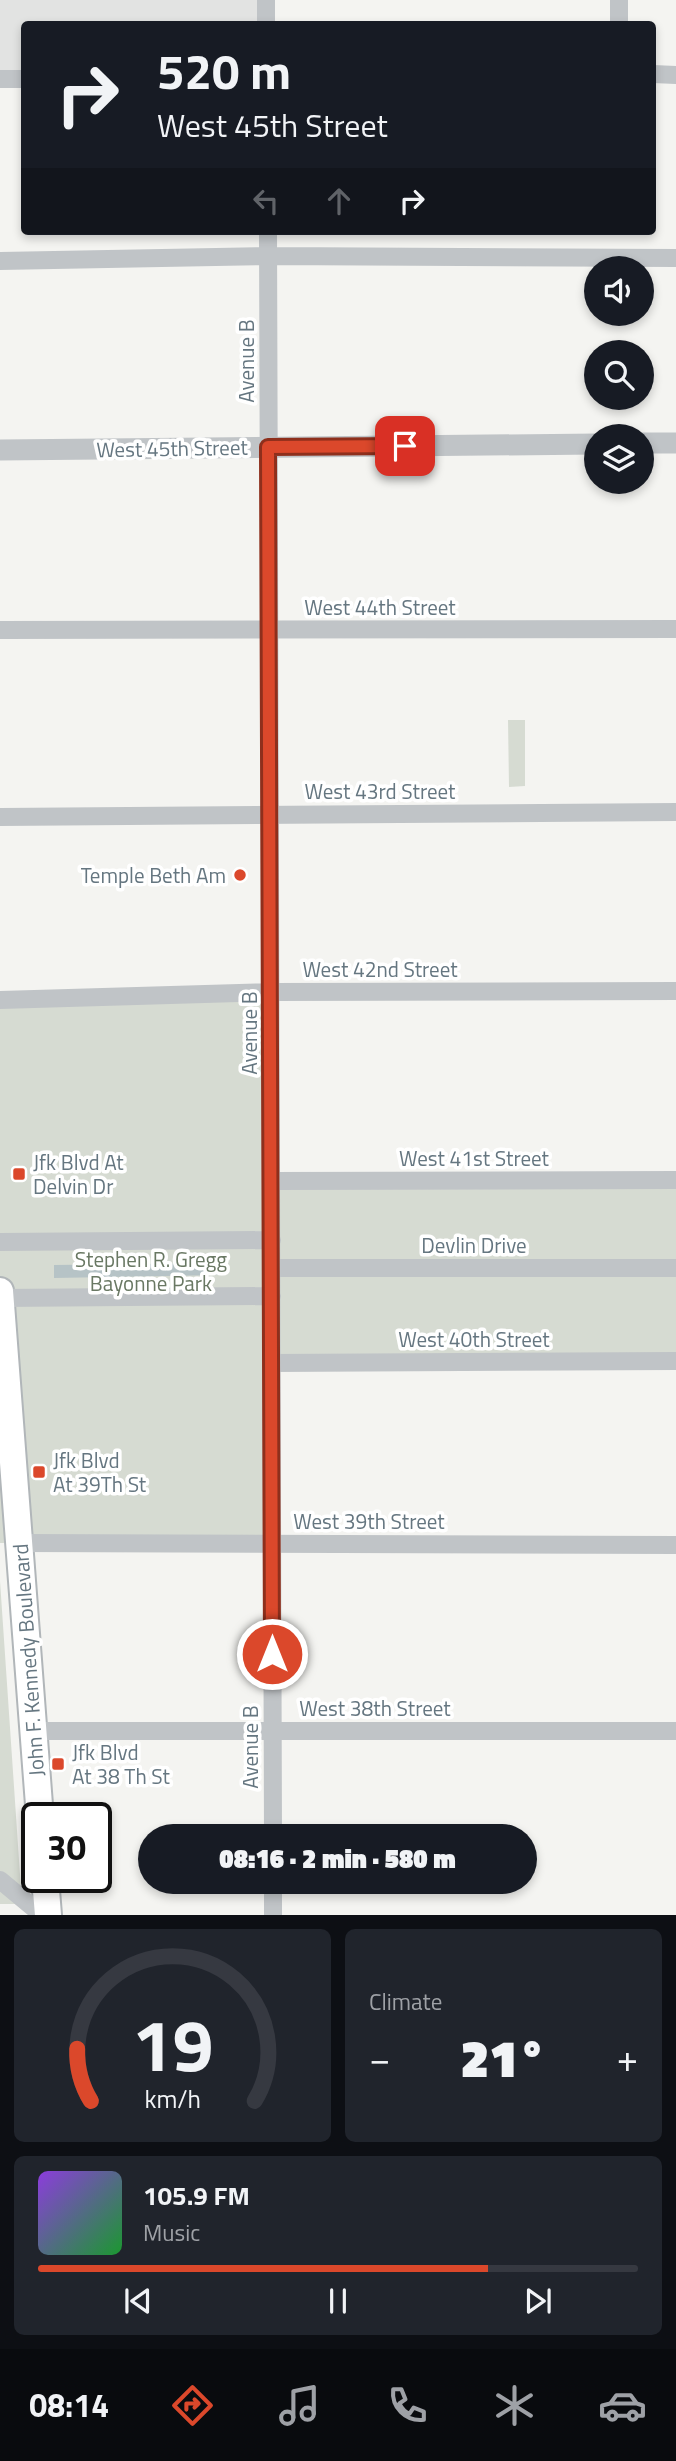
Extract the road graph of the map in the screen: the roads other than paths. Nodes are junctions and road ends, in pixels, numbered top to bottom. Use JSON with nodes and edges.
{"nodes":[{"id":1,"x":265,"y":0,"type":"edge"},
{"id":2,"x":620,"y":0,"type":"edge"},
{"id":3,"x":266,"y":21,"type":"edge"},
{"id":4,"x":619,"y":21,"type":"edge"},
{"id":5,"x":656,"y":75,"type":"edge"},
{"id":6,"x":676,"y":75,"type":"edge"},
{"id":7,"x":0,"y":79,"type":"edge"},
{"id":8,"x":21,"y":79,"type":"edge"},
{"id":9,"x":268,"y":235,"type":"edge"},
{"id":10,"x":269,"y":256,"type":"junction"},
{"id":11,"x":676,"y":258,"type":"edge"},
{"id":12,"x":0,"y":261,"type":"edge"},
{"id":13,"x":654,"y":443,"type":"edge"},
{"id":14,"x":676,"y":443,"type":"edge"},
{"id":15,"x":584,"y":444,"type":"edge"},
{"id":16,"x":268,"y":447,"type":"junction"},
{"id":17,"x":0,"y":450,"type":"edge"},
{"id":18,"x":676,"y":629,"type":"edge"},
{"id":19,"x":0,"y":630,"type":"edge"},
{"id":20,"x":269,"y":630,"type":"junction"},
{"id":21,"x":676,"y":812,"type":"edge"},
{"id":22,"x":270,"y":815,"type":"junction"},
{"id":23,"x":0,"y":817,"type":"edge"},
{"id":24,"x":676,"y":991,"type":"edge"},
{"id":25,"x":271,"y":992,"type":"junction"},
{"id":26,"x":0,"y":1000,"type":"edge"},
{"id":27,"x":676,"y":1180,"type":"edge"},
{"id":28,"x":272,"y":1181,"type":"junction"},
{"id":29,"x":272,"y":1240,"type":"junction"},
{"id":30,"x":0,"y":1242,"type":"edge"},
{"id":31,"x":272,"y":1268,"type":"junction"},
{"id":32,"x":676,"y":1268,"type":"edge"},
{"id":33,"x":0,"y":1291,"type":"edge"},
{"id":34,"x":272,"y":1296,"type":"junction"},
{"id":35,"x":0,"y":1298,"type":"edge"},
{"id":36,"x":676,"y":1361,"type":"edge"},
{"id":37,"x":272,"y":1363,"type":"junction"},
{"id":38,"x":19,"y":1543,"type":"junction"},
{"id":39,"x":272,"y":1544,"type":"junction"},
{"id":40,"x":676,"y":1545,"type":"edge"},
{"id":41,"x":32,"y":1731,"type":"junction"},
{"id":42,"x":273,"y":1731,"type":"junction"},
{"id":43,"x":676,"y":1731,"type":"edge"},
{"id":44,"x":39,"y":1802,"type":"edge"},
{"id":45,"x":273,"y":1824,"type":"edge"},
{"id":46,"x":0,"y":1880,"type":"edge"},
{"id":47,"x":46,"y":1893,"type":"edge"},
{"id":48,"x":273,"y":1894,"type":"edge"},
{"id":49,"x":42,"y":1915,"type":"edge"},
{"id":50,"x":48,"y":1915,"type":"edge"},
{"id":51,"x":273,"y":1915,"type":"edge"}],
"edges":[{"from":1,"to":3,"type":"street"},
{"from":2,"to":4,"type":"street"},
{"from":5,"to":6,"type":"street"},
{"from":7,"to":8,"type":"street"},
{"from":9,"to":10,"type":"street","name":"Avenue B"},
{"from":10,"to":11,"type":"street"},
{"from":10,"to":12,"type":"street"},
{"from":10,"to":16,"type":"street","name":"Avenue B"},
{"from":13,"to":14,"type":"street"},
{"from":15,"to":16,"type":"street","name":"West 45th Street"},
{"from":16,"to":17,"type":"street","name":"West 45th Street"},
{"from":16,"to":20,"type":"street","name":"Avenue B"},
{"from":18,"to":20,"type":"street","name":"West 44th Street"},
{"from":19,"to":20,"type":"street","name":"West 44th Street"},
{"from":20,"to":22,"type":"street","name":"Avenue B"},
{"from":21,"to":22,"type":"street","name":"West 43rd Street"},
{"from":22,"to":23,"type":"street","name":"West 43rd Street"},
{"from":22,"to":25,"type":"street","name":"Avenue B"},
{"from":24,"to":25,"type":"street","name":"West 42nd Street"},
{"from":25,"to":26,"type":"street","name":"West 42nd Street"},
{"from":25,"to":28,"type":"street","name":"Avenue B"},
{"from":27,"to":28,"type":"street","name":"West 41st Street"},
{"from":28,"to":29,"type":"street","name":"Avenue B"},
{"from":29,"to":30,"type":"street"},
{"from":29,"to":31,"type":"street","name":"Avenue B"},
{"from":31,"to":32,"type":"street","name":"Devlin Drive"},
{"from":31,"to":34,"type":"street","name":"Avenue B"},
{"from":33,"to":35,"type":"main road","name":"John F. Kennedy Boulevard"},
{"from":34,"to":35,"type":"street"},
{"from":34,"to":37,"type":"street","name":"Avenue B"},
{"from":35,"to":38,"type":"main road","name":"John F. Kennedy Boulevard"},
{"from":36,"to":37,"type":"street","name":"West 40th Street"},
{"from":37,"to":39,"type":"street","name":"Avenue B"},
{"from":38,"to":39,"type":"street","name":"West 39th Street"},
{"from":38,"to":41,"type":"main road","name":"John F. Kennedy Boulevard"},
{"from":39,"to":40,"type":"street","name":"West 39th Street"},
{"from":39,"to":42,"type":"street","name":"Avenue B"},
{"from":41,"to":42,"type":"street","name":"West 38th Street"},
{"from":41,"to":44,"type":"main road","name":"John F. Kennedy Boulevard"},
{"from":42,"to":43,"type":"street","name":"West 38th Street"},
{"from":42,"to":45,"type":"street","name":"Avenue B"},
{"from":46,"to":49,"type":"street"},
{"from":47,"to":50,"type":"main road"},
{"from":48,"to":51,"type":"street"}]}
